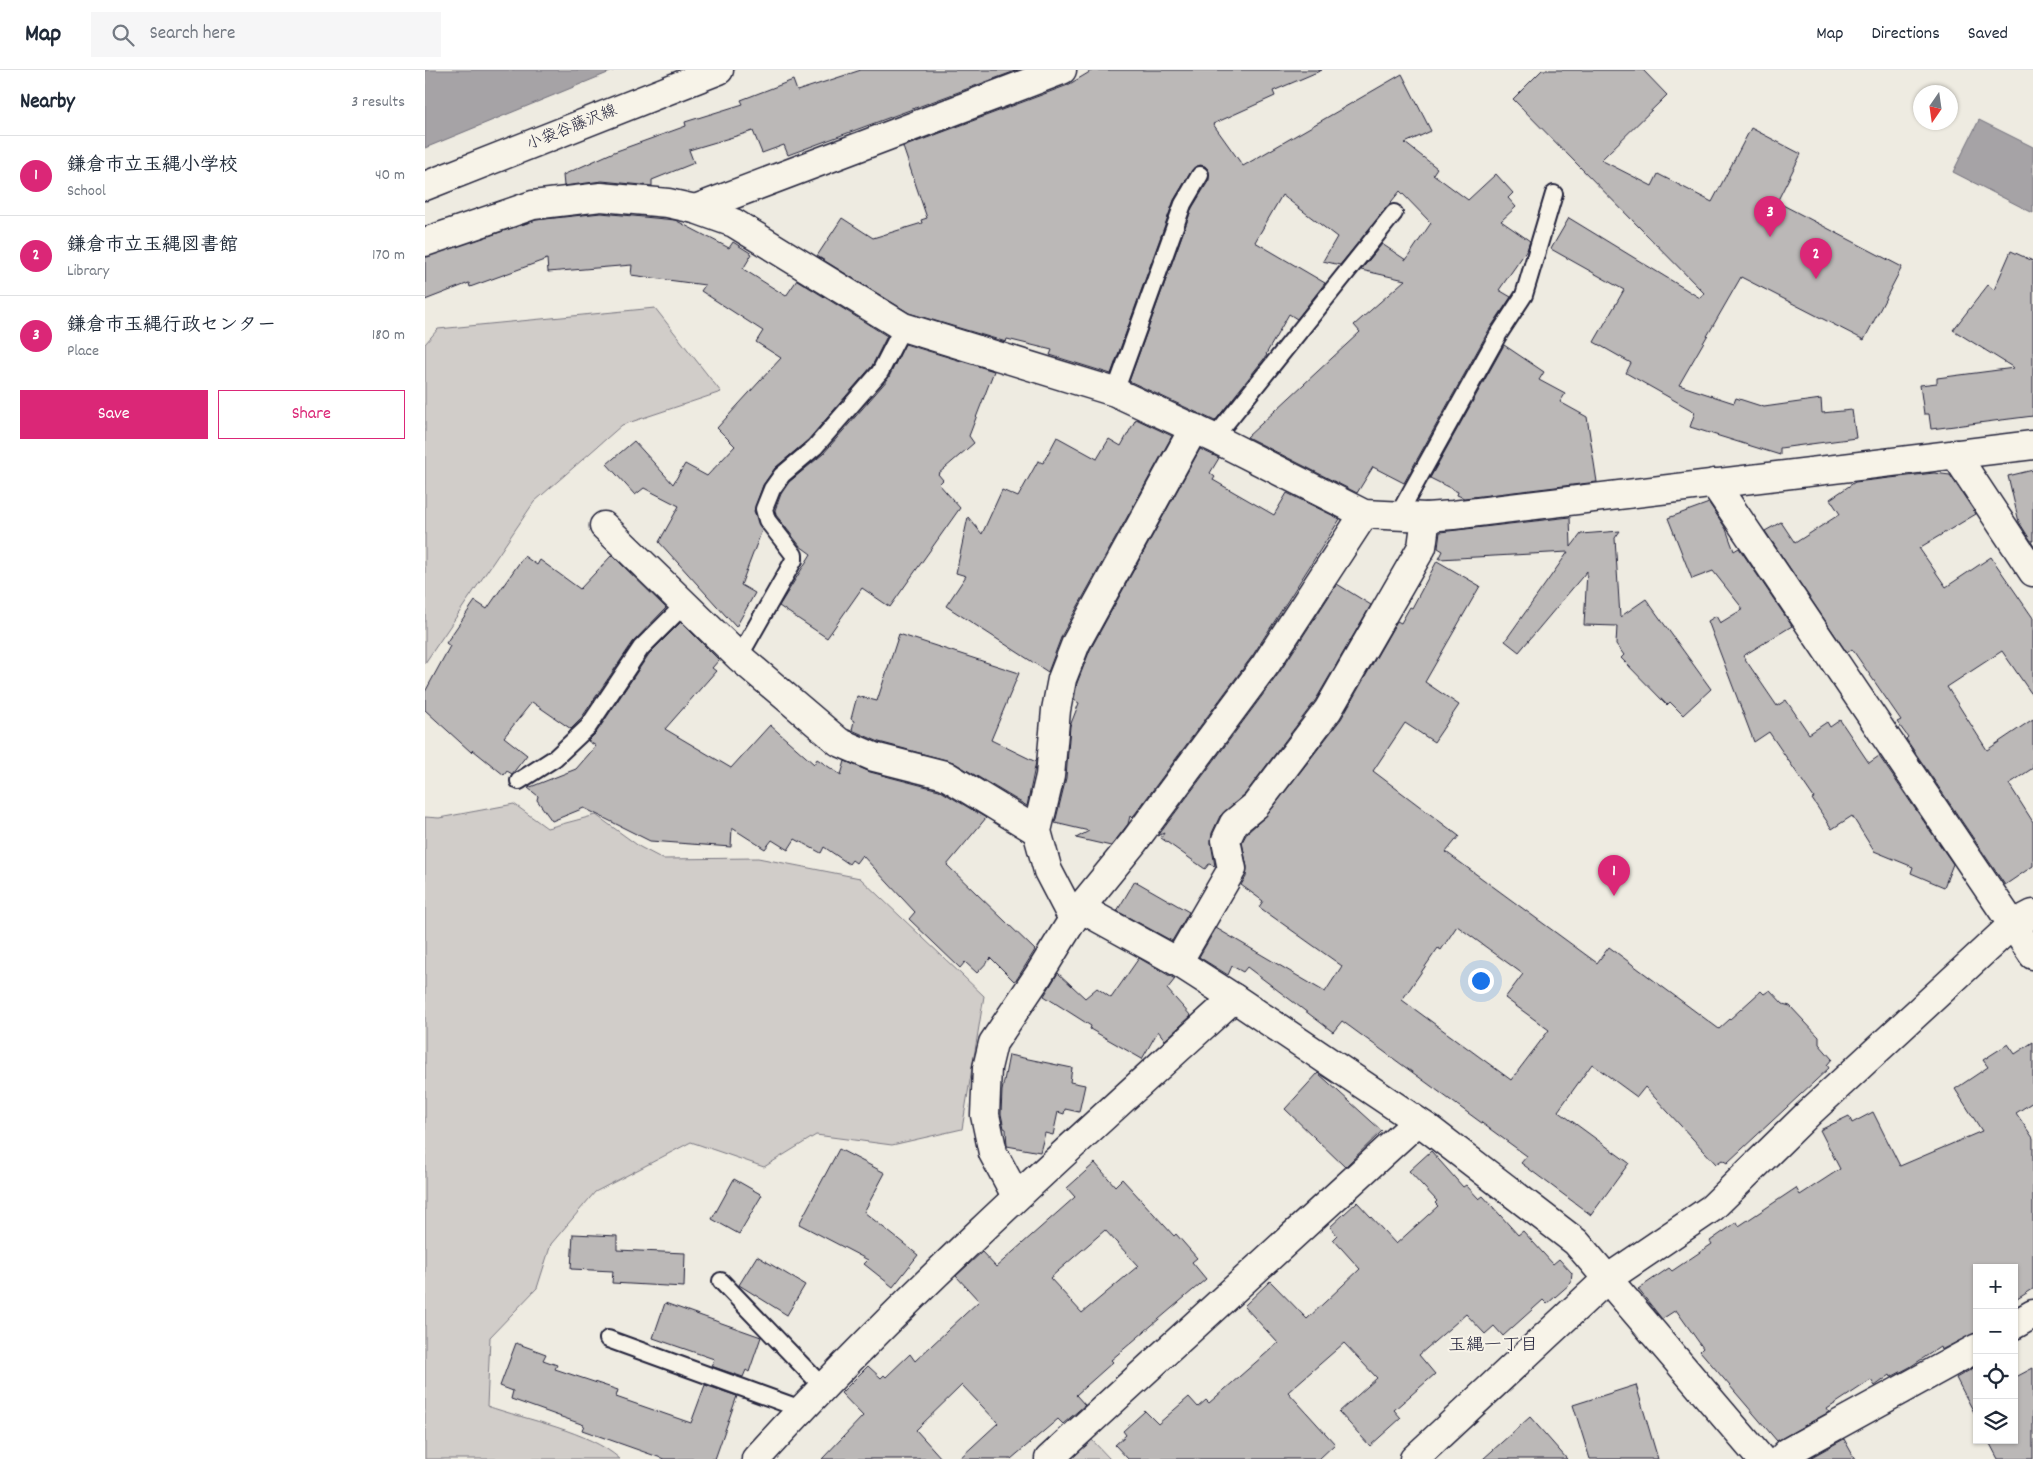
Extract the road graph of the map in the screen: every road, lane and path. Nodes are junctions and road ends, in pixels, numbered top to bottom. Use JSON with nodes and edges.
{"nodes":[{"id":1,"x":719,"y":70,"type":"edge"},
{"id":2,"x":1062,"y":70,"type":"edge"},
{"id":3,"x":1201,"y":175,"type":"dead end"},
{"id":4,"x":425,"y":186,"type":"edge"},
{"id":5,"x":1554,"y":194,"type":"dead end"},
{"id":6,"x":695,"y":209,"type":"junction"},
{"id":7,"x":1394,"y":213,"type":"dead end"},
{"id":8,"x":425,"y":242,"type":"edge"},
{"id":9,"x":903,"y":327,"type":"junction"},
{"id":10,"x":1115,"y":392,"type":"junction"},
{"id":11,"x":1204,"y":433,"type":"junction"},
{"id":12,"x":2033,"y":445,"type":"edge"},
{"id":13,"x":1955,"y":454,"type":"junction"},
{"id":14,"x":1714,"y":483,"type":"junction"},
{"id":15,"x":1364,"y":514,"type":"junction"},
{"id":16,"x":1397,"y":517,"type":"junction"},
{"id":17,"x":1425,"y":517,"type":"junction"},
{"id":18,"x":604,"y":526,"type":"dead end"},
{"id":19,"x":2033,"y":572,"type":"edge"},
{"id":20,"x":684,"y":605,"type":"junction"},
{"id":21,"x":739,"y":657,"type":"junction"},
{"id":22,"x":519,"y":781,"type":"dead end"},
{"id":23,"x":1037,"y":831,"type":"junction"},
{"id":24,"x":1076,"y":913,"type":"junction"},
{"id":25,"x":2022,"y":920,"type":"edge"},
{"id":26,"x":2033,"y":955,"type":"edge"},
{"id":27,"x":1178,"y":962,"type":"junction"},
{"id":28,"x":1234,"y":998,"type":"junction"},
{"id":29,"x":1417,"y":1122,"type":"junction"},
{"id":30,"x":1016,"y":1196,"type":"junction"},
{"id":31,"x":1607,"y":1279,"type":"junction"},
{"id":32,"x":721,"y":1282,"type":"dead end"},
{"id":33,"x":2033,"y":1314,"type":"edge"},
{"id":34,"x":2018,"y":1323,"type":"edge"},
{"id":35,"x":608,"y":1339,"type":"dead end"},
{"id":36,"x":1973,"y":1350,"type":"edge"},
{"id":37,"x":823,"y":1387,"type":"junction"},
{"id":38,"x":801,"y":1409,"type":"junction"},
{"id":39,"x":756,"y":1459,"type":"edge"},
{"id":40,"x":1049,"y":1459,"type":"edge"},
{"id":41,"x":1414,"y":1459,"type":"edge"},
{"id":42,"x":1761,"y":1459,"type":"edge"},
{"id":43,"x":1781,"y":1459,"type":"edge"}],
"edges":[{"from":1,"to":4,"type":"street","name":"小袋谷藤沢線"},
{"from":2,"to":6,"type":"street"},
{"from":3,"to":10,"type":"lane"},
{"from":5,"to":16,"type":"lane"},
{"from":6,"to":8,"type":"street"},
{"from":6,"to":9,"type":"street"},
{"from":7,"to":11,"type":"lane"},
{"from":9,"to":10,"type":"street"},
{"from":9,"to":21,"type":"lane"},
{"from":10,"to":11,"type":"street"},
{"from":11,"to":15,"type":"street"},
{"from":11,"to":23,"type":"street"},
{"from":12,"to":13,"type":"street"},
{"from":13,"to":14,"type":"street"},
{"from":13,"to":19,"type":"street"},
{"from":14,"to":17,"type":"street"},
{"from":14,"to":25,"type":"street"},
{"from":15,"to":16,"type":"street"},
{"from":15,"to":24,"type":"street"},
{"from":16,"to":17,"type":"street"},
{"from":17,"to":27,"type":"street"},
{"from":18,"to":20,"type":"street"},
{"from":20,"to":21,"type":"street"},
{"from":20,"to":22,"type":"lane"},
{"from":21,"to":23,"type":"street"},
{"from":23,"to":24,"type":"street"},
{"from":24,"to":27,"type":"street"},
{"from":24,"to":30,"type":"street"},
{"from":25,"to":26,"type":"street"},
{"from":25,"to":31,"type":"street"},
{"from":27,"to":28,"type":"street"},
{"from":28,"to":29,"type":"street"},
{"from":28,"to":30,"type":"street"},
{"from":29,"to":31,"type":"street"},
{"from":29,"to":40,"type":"street"},
{"from":30,"to":37,"type":"street"},
{"from":31,"to":41,"type":"street"},
{"from":31,"to":42,"type":"street"},
{"from":32,"to":37,"type":"lane"},
{"from":33,"to":34,"type":"street"},
{"from":35,"to":38,"type":"lane"},
{"from":36,"to":43,"type":"street"},
{"from":37,"to":38,"type":"street"},
{"from":38,"to":39,"type":"street"}]}
